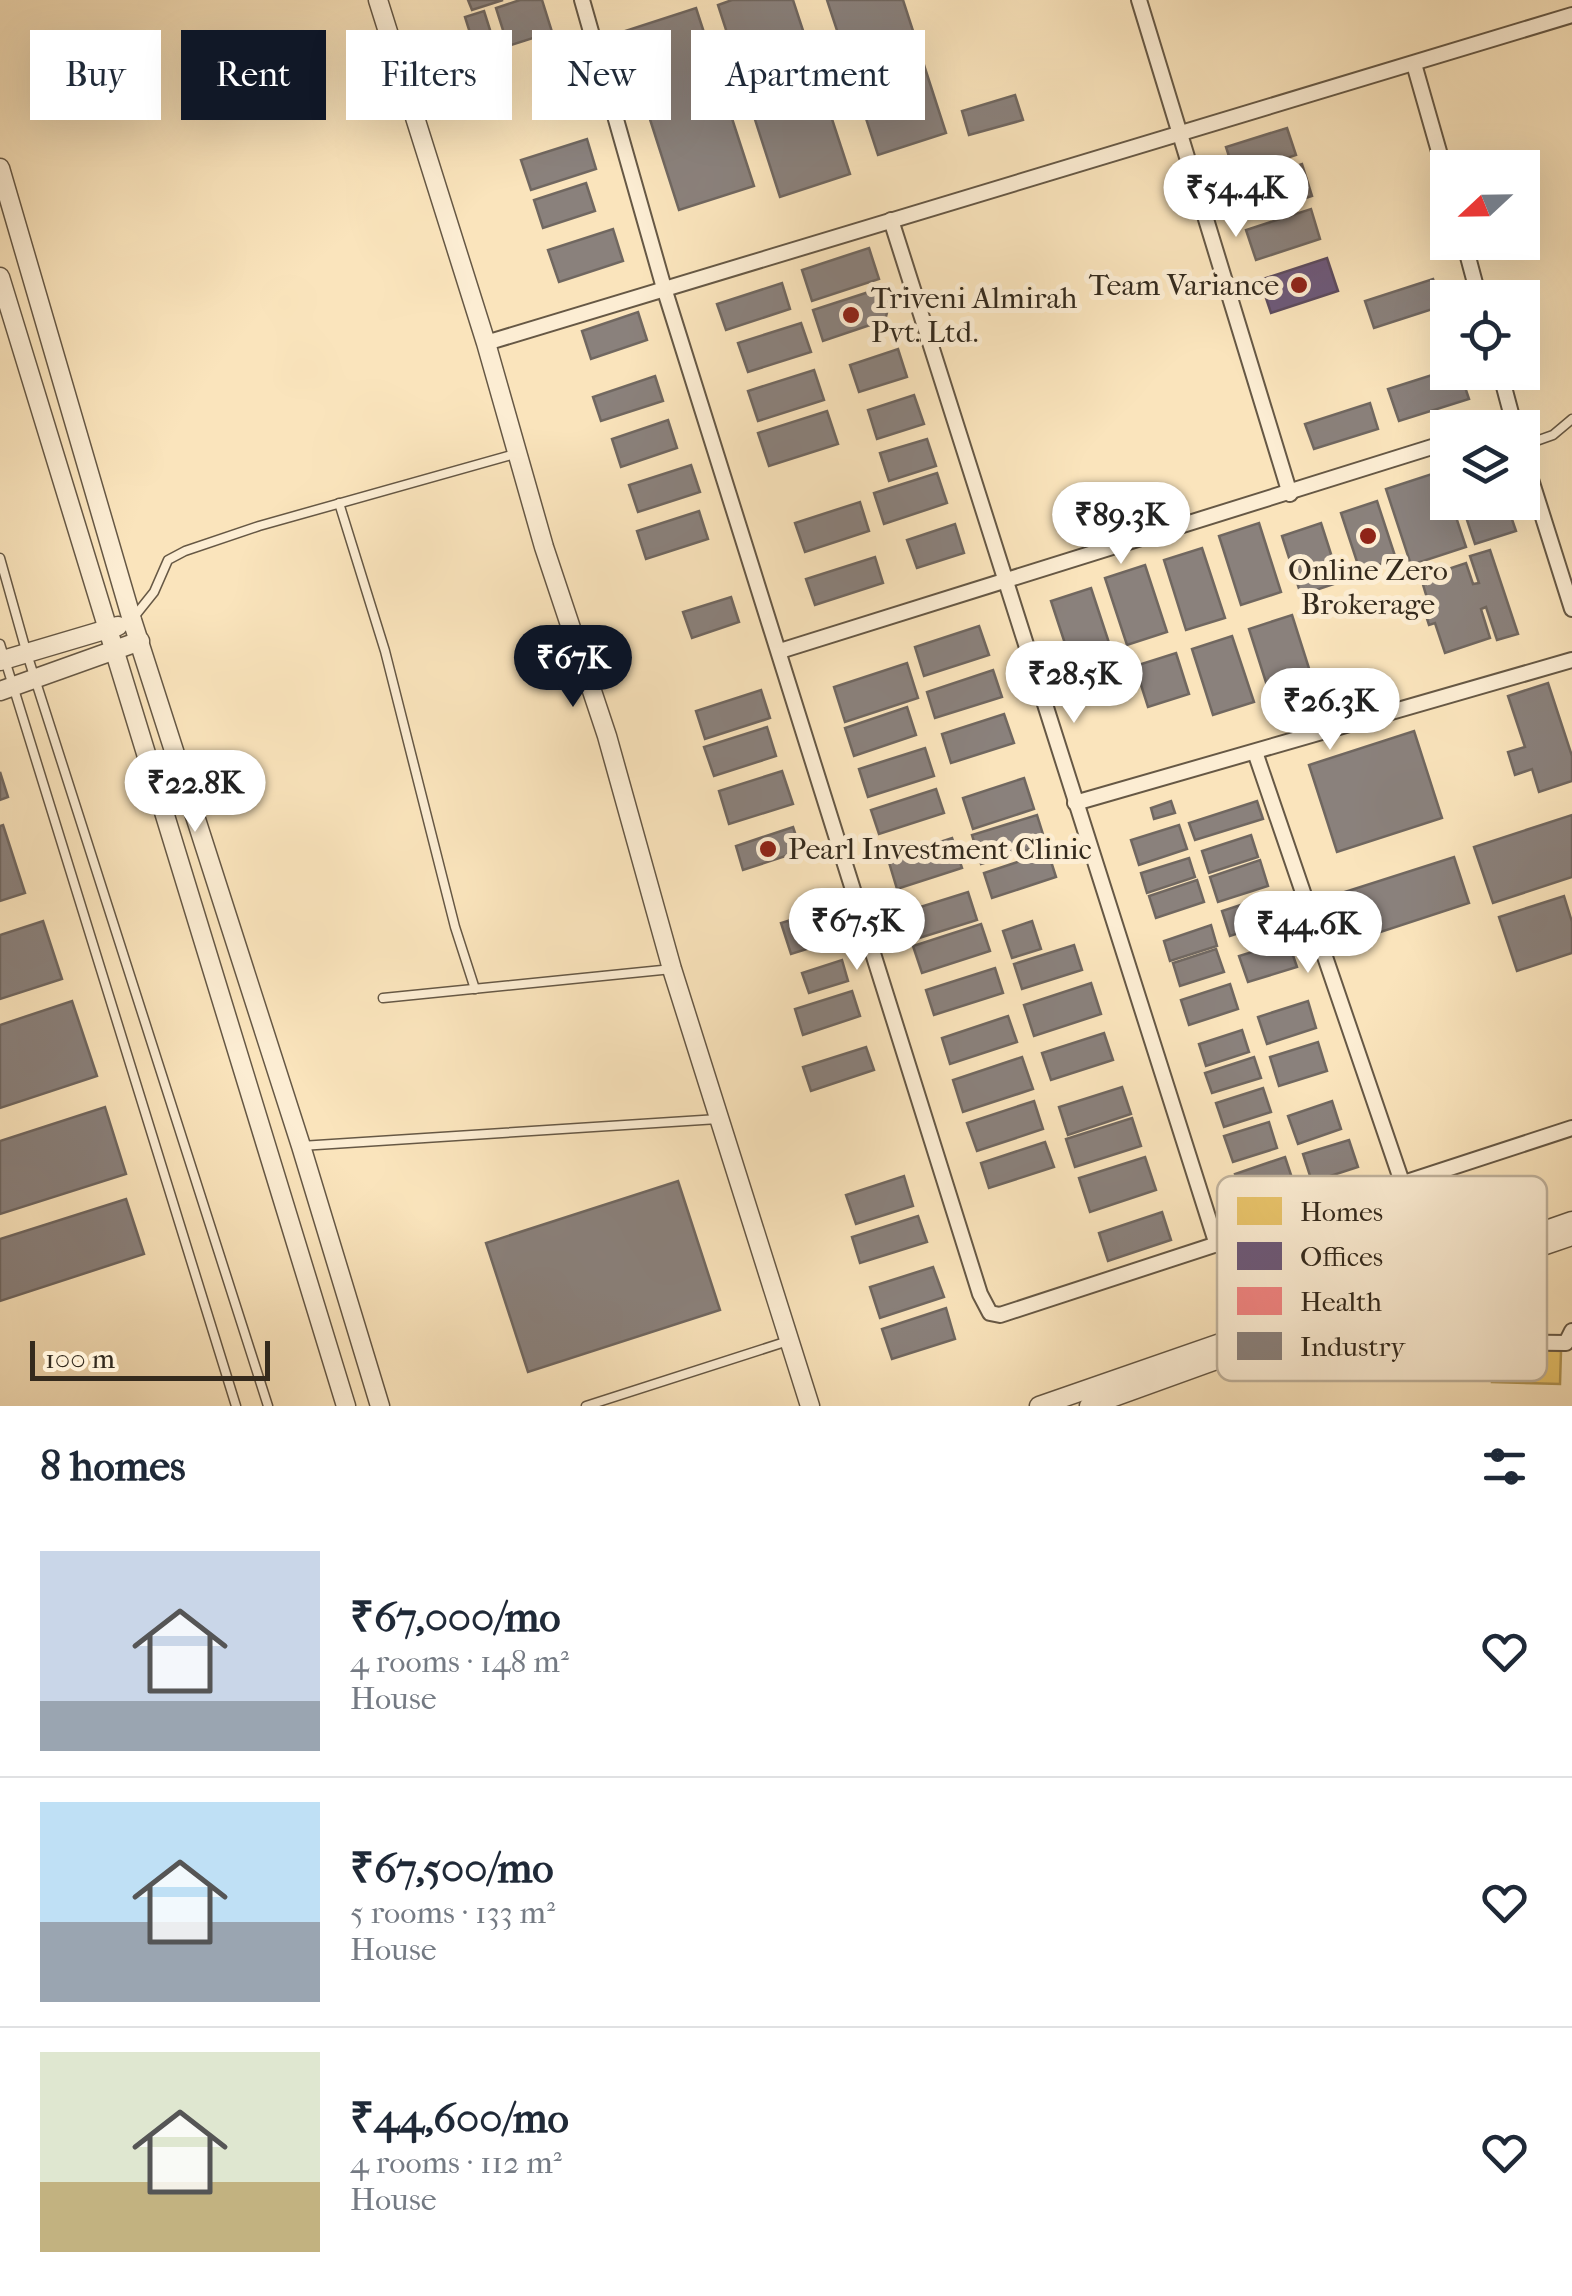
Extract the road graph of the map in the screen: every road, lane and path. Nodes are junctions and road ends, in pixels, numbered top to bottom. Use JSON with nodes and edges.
{"nodes":[{"id":1,"x":378,"y":0,"type":"edge"},
{"id":2,"x":582,"y":0,"type":"edge"},
{"id":3,"x":1139,"y":0,"type":"edge"},
{"id":4,"x":1572,"y":14,"type":"edge"},
{"id":5,"x":1414,"y":64,"type":"junction"},
{"id":6,"x":1181,"y":134,"type":"junction"},
{"id":7,"x":1439,"y":150,"type":"edge"},
{"id":8,"x":0,"y":168,"type":"edge"},
{"id":9,"x":891,"y":220,"type":"junction"},
{"id":10,"x":0,"y":278,"type":"edge"},
{"id":11,"x":664,"y":288,"type":"junction"},
{"id":12,"x":486,"y":343,"type":"junction"},
{"id":13,"x":1572,"y":419,"type":"edge"},
{"id":14,"x":1540,"y":441,"type":"edge"},
{"id":15,"x":1430,"y":448,"type":"edge"},
{"id":16,"x":515,"y":454,"type":"junction"},
{"id":17,"x":1290,"y":494,"type":"junction"},
{"id":18,"x":339,"y":503,"type":"junction"},
{"id":19,"x":1540,"y":507,"type":"edge"},
{"id":20,"x":0,"y":558,"type":"edge"},
{"id":21,"x":1006,"y":579,"type":"junction"},
{"id":22,"x":1572,"y":609,"type":"edge"},
{"id":23,"x":132,"y":620,"type":"junction"},
{"id":24,"x":109,"y":630,"type":"junction"},
{"id":25,"x":140,"y":641,"type":"junction"},
{"id":26,"x":115,"y":649,"type":"junction"},
{"id":27,"x":780,"y":651,"type":"junction"},
{"id":28,"x":27,"y":654,"type":"junction"},
{"id":29,"x":2,"y":655,"type":"edge"},
{"id":30,"x":1572,"y":660,"type":"edge"},
{"id":31,"x":38,"y":679,"type":"junction"},
{"id":32,"x":6,"y":690,"type":"edge"},
{"id":33,"x":1254,"y":752,"type":"junction"},
{"id":34,"x":1075,"y":803,"type":"junction"},
{"id":35,"x":672,"y":969,"type":"junction"},
{"id":36,"x":476,"y":989,"type":"junction"},
{"id":37,"x":383,"y":998,"type":"dead end"},
{"id":38,"x":718,"y":1118,"type":"junction"},
{"id":39,"x":1572,"y":1128,"type":"edge"},
{"id":40,"x":301,"y":1146,"type":"junction"},
{"id":41,"x":1400,"y":1176,"type":"edge"},
{"id":42,"x":1430,"y":1176,"type":"edge"},
{"id":43,"x":1572,"y":1221,"type":"edge"},
{"id":44,"x":1547,"y":1230,"type":"edge"},
{"id":45,"x":1572,"y":1236,"type":"edge"},
{"id":46,"x":1547,"y":1244,"type":"edge"},
{"id":47,"x":1217,"y":1245,"type":"joint"},
{"id":48,"x":1572,"y":1331,"type":"edge"},
{"id":49,"x":788,"y":1341,"type":"junction"},
{"id":50,"x":1547,"y":1343,"type":"edge"},
{"id":51,"x":1217,"y":1344,"type":"edge"},
{"id":52,"x":1217,"y":1362,"type":"edge"},
{"id":53,"x":1101,"y":1404,"type":"edge"},
{"id":54,"x":236,"y":1406,"type":"edge"},
{"id":55,"x":268,"y":1406,"type":"edge"},
{"id":56,"x":346,"y":1406,"type":"edge"},
{"id":57,"x":380,"y":1406,"type":"edge"},
{"id":58,"x":586,"y":1406,"type":"edge"},
{"id":59,"x":810,"y":1406,"type":"edge"},
{"id":60,"x":1039,"y":1406,"type":"edge"}],
"edges":[{"from":1,"to":12,"type":"street"},
{"from":2,"to":11,"type":"street"},
{"from":3,"to":6,"type":"street"},
{"from":4,"to":5,"type":"street"},
{"from":5,"to":6,"type":"street"},
{"from":5,"to":7,"type":"street"},
{"from":6,"to":9,"type":"street"},
{"from":6,"to":17,"type":"street"},
{"from":8,"to":23,"type":"street"},
{"from":9,"to":11,"type":"street"},
{"from":9,"to":21,"type":"street"},
{"from":10,"to":24,"type":"street"},
{"from":11,"to":12,"type":"street"},
{"from":11,"to":27,"type":"street"},
{"from":12,"to":16,"type":"street"},
{"from":13,"to":14,"type":"lane"},
{"from":15,"to":17,"type":"street"},
{"from":16,"to":18,"type":"lane"},
{"from":16,"to":35,"type":"street"},
{"from":17,"to":21,"type":"street"},
{"from":18,"to":23,"type":"lane"},
{"from":18,"to":36,"type":"lane"},
{"from":19,"to":22,"type":"street"},
{"from":20,"to":28,"type":"lane"},
{"from":21,"to":27,"type":"street"},
{"from":21,"to":34,"type":"street"},
{"from":23,"to":24,"type":"street"},
{"from":23,"to":25,"type":"street"},
{"from":24,"to":26,"type":"street"},
{"from":24,"to":28,"type":"street"},
{"from":25,"to":26,"type":"street"},
{"from":25,"to":40,"type":"street"},
{"from":26,"to":31,"type":"street"},
{"from":26,"to":56,"type":"street"},
{"from":27,"to":47,"type":"street"},
{"from":28,"to":29,"type":"street"},
{"from":28,"to":31,"type":"lane"},
{"from":29,"to":32,"type":"lane"},
{"from":30,"to":33,"type":"street"},
{"from":31,"to":32,"type":"street"},
{"from":31,"to":55,"type":"lane"},
{"from":32,"to":54,"type":"lane"},
{"from":33,"to":34,"type":"street"},
{"from":33,"to":41,"type":"street"},
{"from":34,"to":47,"type":"street"},
{"from":35,"to":36,"type":"lane"},
{"from":35,"to":38,"type":"street"},
{"from":36,"to":37,"type":"lane"},
{"from":38,"to":40,"type":"lane"},
{"from":38,"to":49,"type":"street"},
{"from":39,"to":42,"type":"street"},
{"from":40,"to":57,"type":"street"},
{"from":43,"to":44,"type":"street"},
{"from":45,"to":46,"type":"street"},
{"from":48,"to":50,"type":"street"},
{"from":49,"to":58,"type":"lane"},
{"from":49,"to":59,"type":"street"},
{"from":51,"to":60,"type":"street"},
{"from":52,"to":53,"type":"street"}]}
